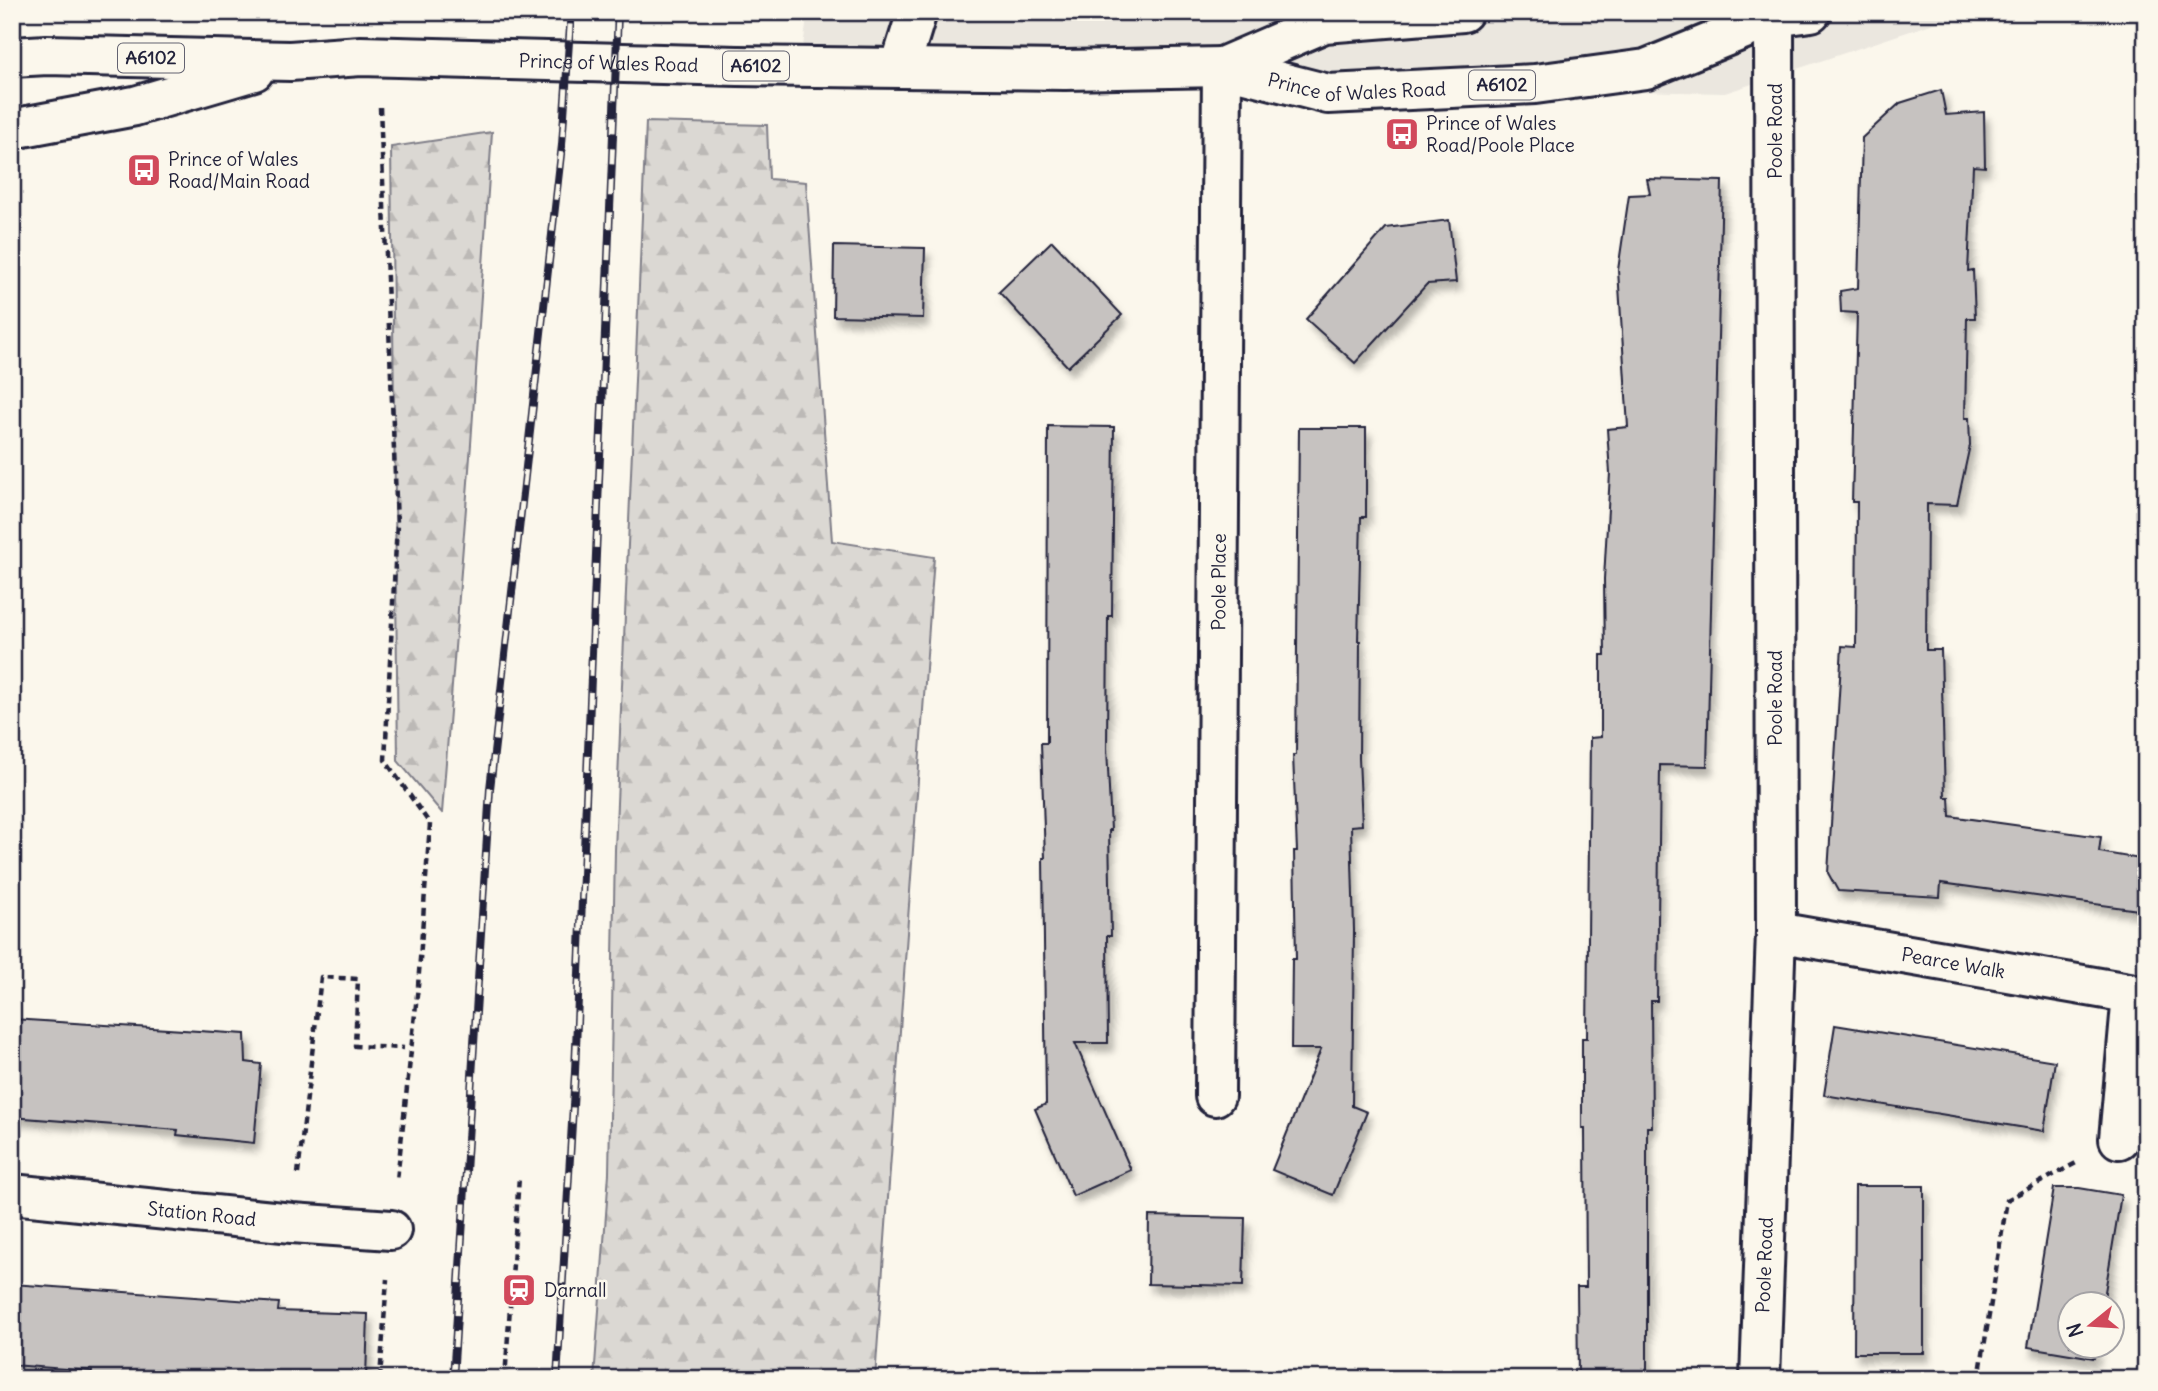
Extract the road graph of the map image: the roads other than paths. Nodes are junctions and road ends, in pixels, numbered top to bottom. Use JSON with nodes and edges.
{"nodes":[{"id":1,"x":917,"y":12,"type":"edge"},
{"id":2,"x":1463,"y":12,"type":"edge"},
{"id":3,"x":1736,"y":12,"type":"edge"},
{"id":4,"x":1793,"y":15,"type":"edge"},
{"id":5,"x":12,"y":57,"type":"edge"},
{"id":6,"x":290,"y":61,"type":"junction"},
{"id":7,"x":900,"y":67,"type":"junction"},
{"id":8,"x":1222,"y":67,"type":"junction"},
{"id":9,"x":12,"y":129,"type":"edge"},
{"id":10,"x":1776,"y":932,"type":"junction"},
{"id":11,"x":2139,"y":995,"type":"edge"},
{"id":12,"x":1215,"y":1096,"type":"dead end"},
{"id":13,"x":2119,"y":1139,"type":"road end"},
{"id":14,"x":12,"y":1194,"type":"edge"},
{"id":15,"x":391,"y":1230,"type":"road end"},
{"id":16,"x":1762,"y":1378,"type":"edge"}],
"edges":[{"from":1,"to":7,"type":"main road"},
{"from":2,"to":8,"type":"main road","name":"Prince of Wales Road","number":"A6102"},
{"from":3,"to":4,"type":"main road"},
{"from":4,"to":8,"type":"main road","name":"Prince of Wales Road","number":"A6102"},
{"from":4,"to":10,"type":"main road","name":"Poole Road"},
{"from":5,"to":6,"type":"main road","name":"Prince of Wales Road","number":"A6102"},
{"from":6,"to":7,"type":"main road","name":"Prince of Wales Road","number":"A6102"},
{"from":6,"to":9,"type":"main road","name":"Prince of Wales Road","number":"A6102"},
{"from":7,"to":8,"type":"main road","name":"Prince of Wales Road","number":"A6102"},
{"from":8,"to":12,"type":"main road","name":"Poole Place"},
{"from":10,"to":11,"type":"main road","name":"Pearce Walk"},
{"from":10,"to":16,"type":"main road","name":"Poole Road"},
{"from":11,"to":13,"type":"main road","name":"Pearce Walk"},
{"from":14,"to":15,"type":"main road","name":"Station Road"}]}
